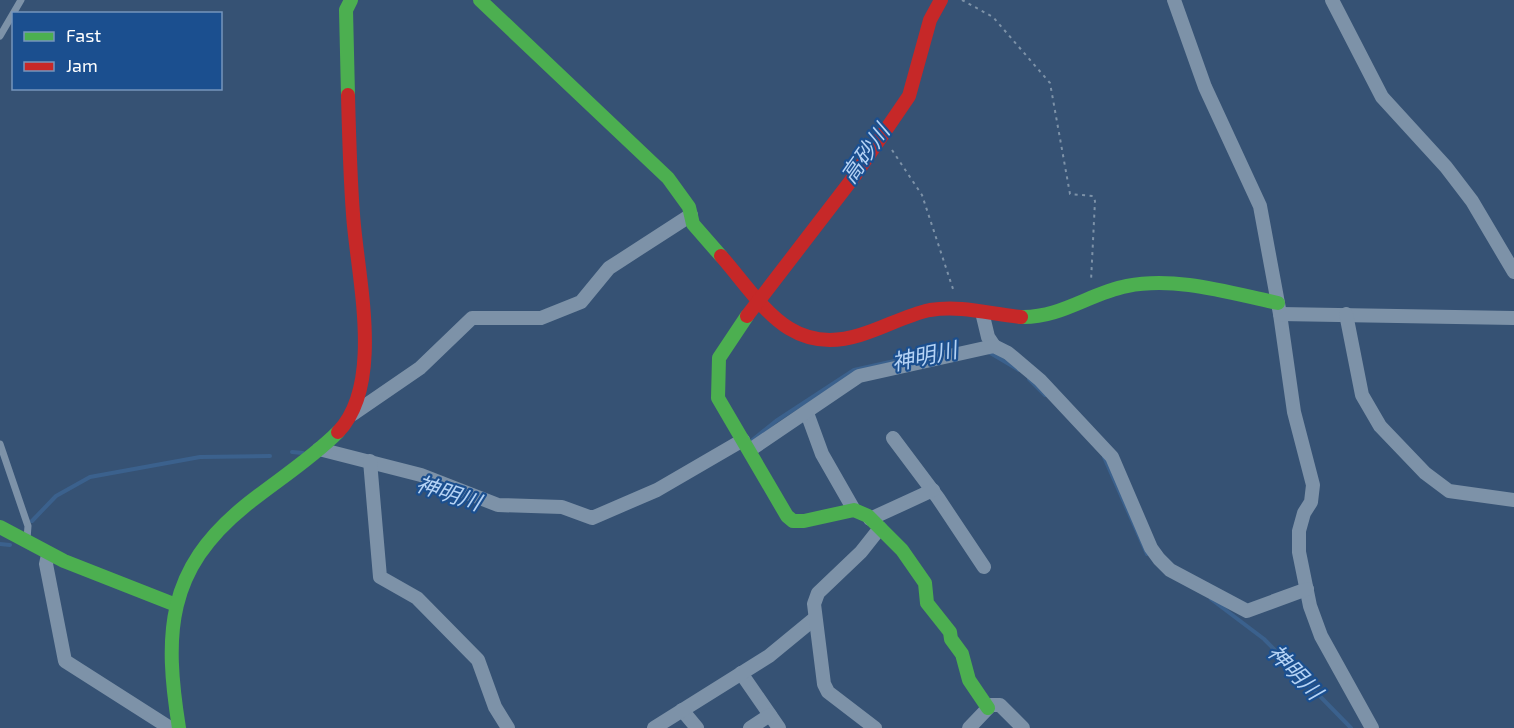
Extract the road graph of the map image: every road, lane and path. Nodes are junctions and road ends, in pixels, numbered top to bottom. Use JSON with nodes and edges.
{"nodes":[{"id":1,"x":480,"y":0,"type":"edge"},
{"id":2,"x":941,"y":0,"type":"edge"},
{"id":3,"x":962,"y":0,"type":"edge"},
{"id":4,"x":1174,"y":0,"type":"edge"},
{"id":5,"x":1332,"y":0,"type":"edge"},
{"id":6,"x":347,"y":3,"type":"edge"},
{"id":7,"x":12,"y":15,"type":"edge"},
{"id":8,"x":0,"y":36,"type":"edge"},
{"id":9,"x":882,"y":136,"type":"junction"},
{"id":10,"x":691,"y":215,"type":"junction"},
{"id":11,"x":1514,"y":272,"type":"edge"},
{"id":12,"x":758,"y":299,"type":"junction"},
{"id":13,"x":1091,"y":299,"type":"junction"},
{"id":14,"x":1279,"y":308,"type":"junction"},
{"id":15,"x":960,"y":309,"type":"junction"},
{"id":16,"x":982,"y":312,"type":"junction"},
{"id":17,"x":1346,"y":314,"type":"junction"},
{"id":18,"x":1514,"y":318,"type":"edge"},
{"id":19,"x":994,"y":346,"type":"junction"},
{"id":20,"x":807,"y":413,"type":"junction"},
{"id":21,"x":352,"y":414,"type":"junction"},
{"id":22,"x":893,"y":438,"type":"dead end"},
{"id":23,"x":0,"y":444,"type":"edge"},
{"id":24,"x":747,"y":445,"type":"junction"},
{"id":25,"x":319,"y":449,"type":"junction"},
{"id":26,"x":370,"y":461,"type":"junction"},
{"id":27,"x":933,"y":490,"type":"junction"},
{"id":28,"x":1514,"y":500,"type":"edge"},
{"id":29,"x":855,"y":510,"type":"junction"},
{"id":30,"x":875,"y":524,"type":"junction"},
{"id":31,"x":0,"y":527,"type":"edge"},
{"id":32,"x":27,"y":544,"type":"junction"},
{"id":33,"x":48,"y":555,"type":"junction"},
{"id":34,"x":984,"y":567,"type":"dead end"},
{"id":35,"x":1307,"y":589,"type":"junction"},
{"id":36,"x":176,"y":604,"type":"junction"},
{"id":37,"x":813,"y":619,"type":"junction"},
{"id":38,"x":741,"y":674,"type":"junction"},
{"id":39,"x":988,"y":708,"type":"junction"},
{"id":40,"x":682,"y":710,"type":"junction"},
{"id":41,"x":770,"y":715,"type":"junction"},
{"id":42,"x":170,"y":728,"type":"edge"},
{"id":43,"x":179,"y":728,"type":"edge"},
{"id":44,"x":508,"y":728,"type":"edge"},
{"id":45,"x":654,"y":728,"type":"edge"},
{"id":46,"x":697,"y":728,"type":"edge"},
{"id":47,"x":750,"y":728,"type":"edge"},
{"id":48,"x":779,"y":728,"type":"edge"},
{"id":49,"x":875,"y":728,"type":"edge"},
{"id":50,"x":969,"y":728,"type":"edge"},
{"id":51,"x":1023,"y":728,"type":"edge"},
{"id":52,"x":1372,"y":728,"type":"edge"}],
"edges":[{"from":1,"to":10,"type":"street"},
{"from":2,"to":9,"type":"street"},
{"from":3,"to":13,"type":"path"},
{"from":4,"to":14,"type":"street"},
{"from":5,"to":11,"type":"street"},
{"from":6,"to":21,"type":"street"},
{"from":7,"to":8,"type":"lane"},
{"from":9,"to":12,"type":"street"},
{"from":9,"to":15,"type":"path"},
{"from":10,"to":12,"type":"street"},
{"from":10,"to":21,"type":"street"},
{"from":12,"to":15,"type":"street"},
{"from":12,"to":24,"type":"street"},
{"from":13,"to":14,"type":"street"},
{"from":13,"to":16,"type":"street"},
{"from":14,"to":17,"type":"street"},
{"from":14,"to":35,"type":"street"},
{"from":15,"to":16,"type":"street"},
{"from":16,"to":19,"type":"street"},
{"from":17,"to":18,"type":"street"},
{"from":17,"to":28,"type":"street"},
{"from":19,"to":20,"type":"street"},
{"from":19,"to":35,"type":"street"},
{"from":20,"to":24,"type":"street"},
{"from":20,"to":29,"type":"street"},
{"from":21,"to":25,"type":"street"},
{"from":22,"to":27,"type":"street"},
{"from":23,"to":32,"type":"lane"},
{"from":24,"to":26,"type":"street"},
{"from":24,"to":29,"type":"street"},
{"from":25,"to":26,"type":"street"},
{"from":25,"to":36,"type":"street"},
{"from":26,"to":44,"type":"street"},
{"from":27,"to":30,"type":"street"},
{"from":27,"to":34,"type":"street"},
{"from":29,"to":30,"type":"street"},
{"from":30,"to":37,"type":"street"},
{"from":30,"to":39,"type":"street"},
{"from":31,"to":32,"type":"street"},
{"from":32,"to":33,"type":"street"},
{"from":33,"to":36,"type":"street"},
{"from":33,"to":42,"type":"street"},
{"from":35,"to":52,"type":"street"},
{"from":36,"to":43,"type":"street"},
{"from":37,"to":38,"type":"street"},
{"from":37,"to":49,"type":"street"},
{"from":38,"to":40,"type":"street"},
{"from":38,"to":41,"type":"street"},
{"from":39,"to":50,"type":"street"},
{"from":39,"to":51,"type":"street"},
{"from":40,"to":45,"type":"street"},
{"from":40,"to":46,"type":"street"},
{"from":41,"to":47,"type":"street"},
{"from":41,"to":48,"type":"street"}]}
